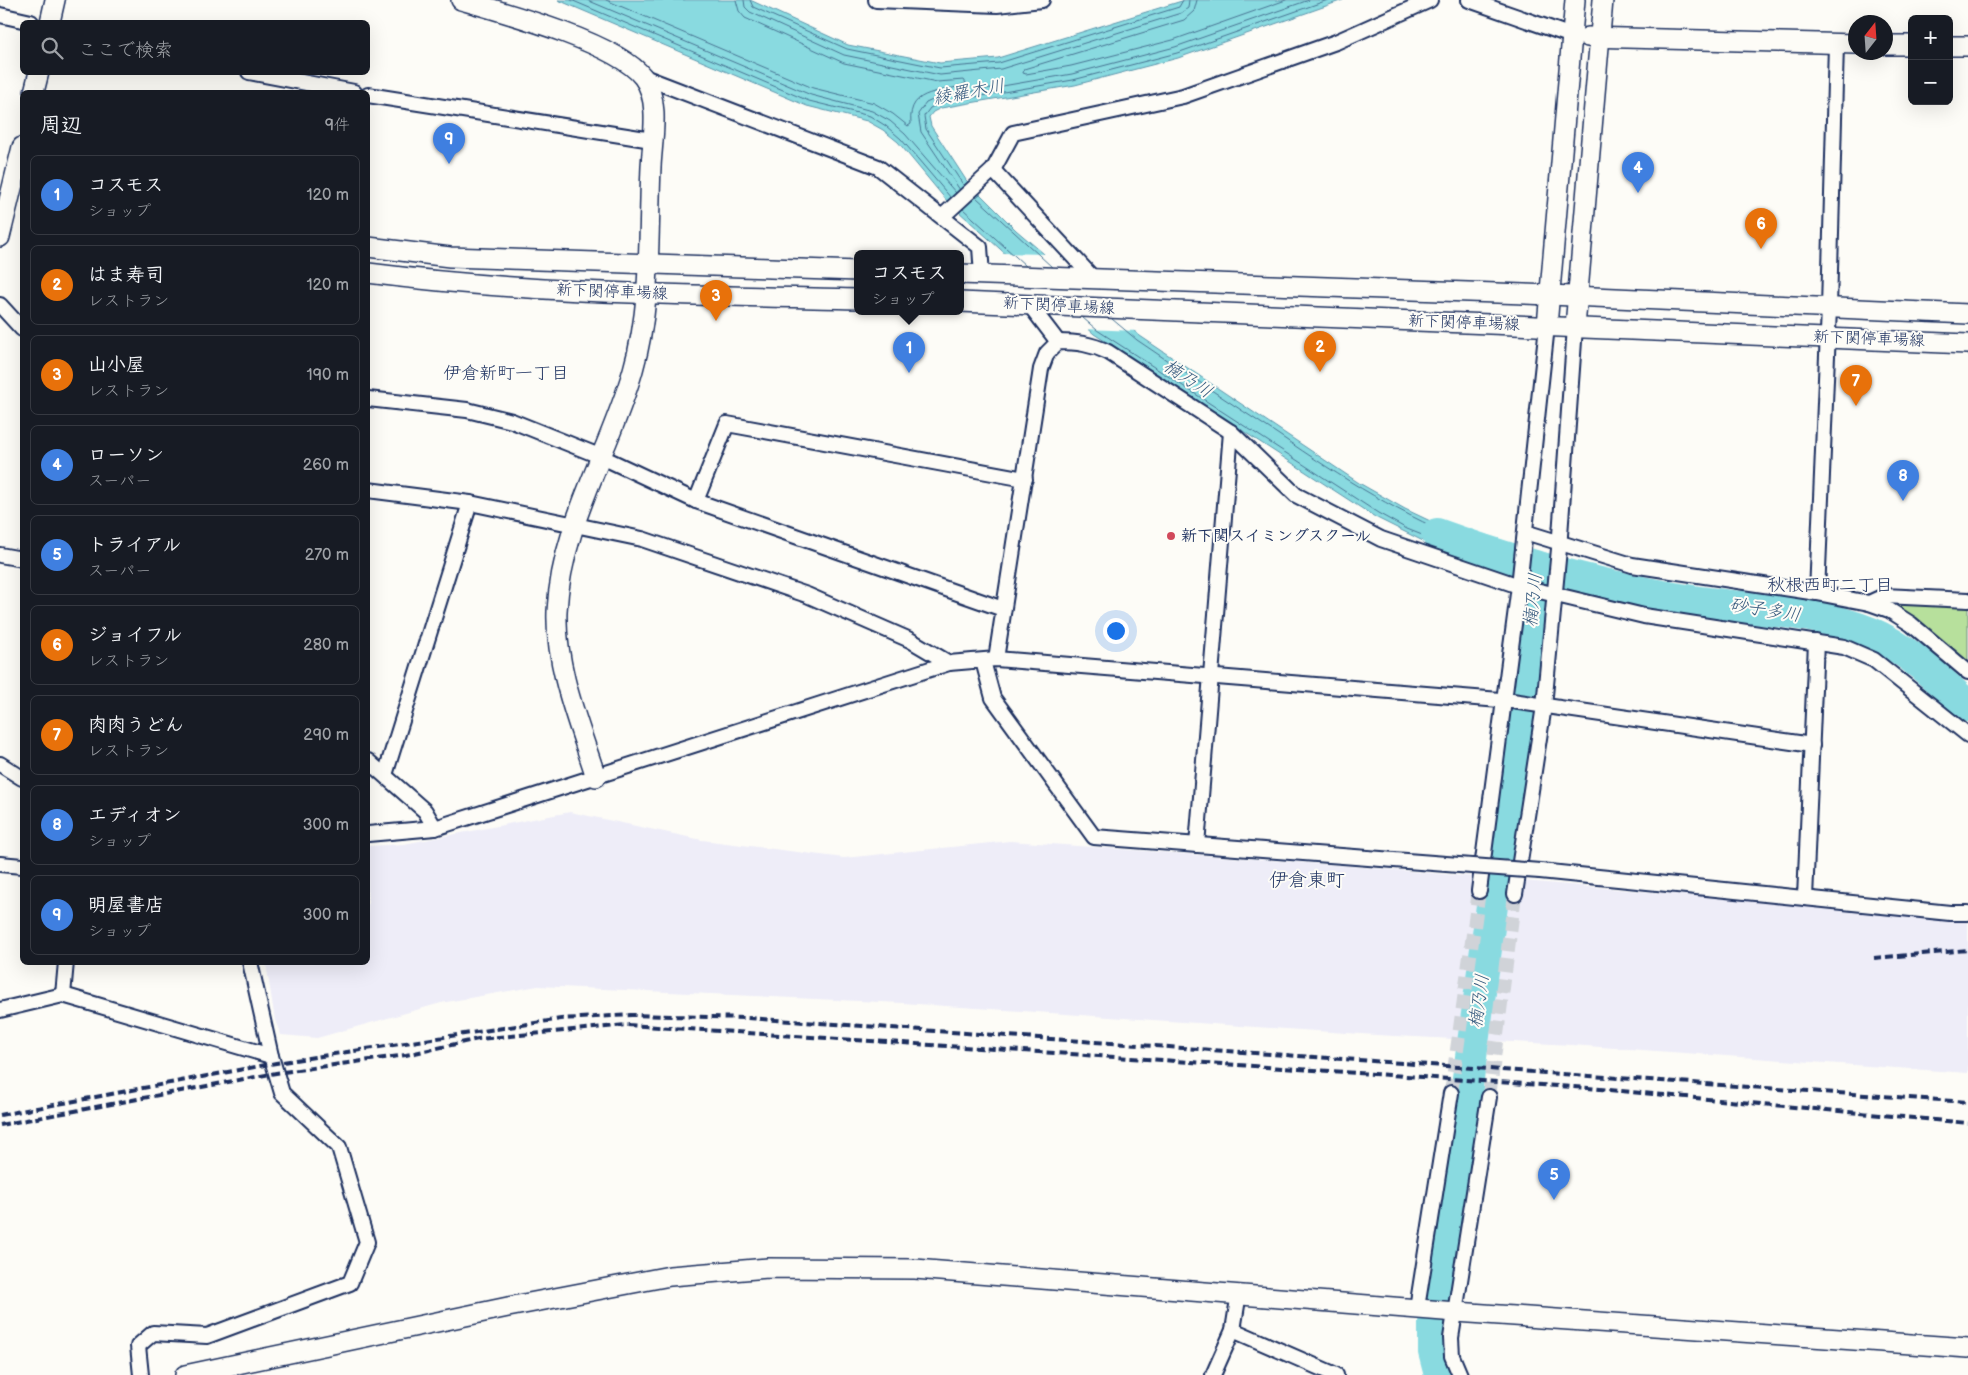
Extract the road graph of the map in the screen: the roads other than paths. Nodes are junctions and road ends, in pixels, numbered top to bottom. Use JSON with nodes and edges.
{"nodes":[{"id":1,"x":55,"y":0,"type":"edge"},
{"id":2,"x":461,"y":0,"type":"edge"},
{"id":3,"x":876,"y":0,"type":"edge"},
{"id":4,"x":1042,"y":0,"type":"edge"},
{"id":5,"x":1430,"y":0,"type":"edge"},
{"id":6,"x":1469,"y":0,"type":"edge"},
{"id":7,"x":1575,"y":0,"type":"edge"},
{"id":8,"x":1604,"y":0,"type":"edge"},
{"id":9,"x":0,"y":15,"type":"edge"},
{"id":10,"x":22,"y":20,"type":"edge"},
{"id":11,"x":50,"y":20,"type":"edge"},
{"id":12,"x":1572,"y":36,"type":"junction"},
{"id":13,"x":1599,"y":38,"type":"junction"},
{"id":14,"x":1836,"y":44,"type":"junction"},
{"id":15,"x":1848,"y":44,"type":"edge"},
{"id":16,"x":1893,"y":45,"type":"edge"},
{"id":17,"x":1908,"y":45,"type":"edge"},
{"id":18,"x":1953,"y":46,"type":"edge"},
{"id":19,"x":1968,"y":46,"type":"edge"},
{"id":20,"x":38,"y":75,"type":"edge"},
{"id":21,"x":265,"y":75,"type":"edge"},
{"id":22,"x":644,"y":77,"type":"junction"},
{"id":23,"x":34,"y":90,"type":"edge"},
{"id":24,"x":344,"y":90,"type":"edge"},
{"id":25,"x":370,"y":95,"type":"edge"},
{"id":26,"x":652,"y":140,"type":"junction"},
{"id":27,"x":20,"y":153,"type":"edge"},
{"id":28,"x":13,"y":174,"type":"edge"},
{"id":29,"x":989,"y":174,"type":"junction"},
{"id":30,"x":11,"y":203,"type":"edge"},
{"id":31,"x":946,"y":213,"type":"junction"},
{"id":32,"x":0,"y":237,"type":"edge"},
{"id":33,"x":370,"y":247,"type":"edge"},
{"id":34,"x":646,"y":265,"type":"junction"},
{"id":35,"x":854,"y":271,"type":"edge"},
{"id":36,"x":370,"y":273,"type":"edge"},
{"id":37,"x":964,"y":274,"type":"edge"},
{"id":38,"x":982,"y":275,"type":"junction"},
{"id":39,"x":1092,"y":279,"type":"junction"},
{"id":40,"x":645,"y":293,"type":"junction"},
{"id":41,"x":1550,"y":295,"type":"junction"},
{"id":42,"x":1578,"y":296,"type":"junction"},
{"id":43,"x":854,"y":299,"type":"edge"},
{"id":44,"x":964,"y":302,"type":"edge"},
{"id":45,"x":1035,"y":304,"type":"junction"},
{"id":46,"x":0,"y":305,"type":"edge"},
{"id":47,"x":1829,"y":308,"type":"junction"},
{"id":48,"x":1968,"y":314,"type":"edge"},
{"id":49,"x":1547,"y":326,"type":"junction"},
{"id":50,"x":20,"y":327,"type":"edge"},
{"id":51,"x":1576,"y":327,"type":"junction"},
{"id":52,"x":1827,"y":338,"type":"junction"},
{"id":53,"x":1058,"y":342,"type":"junction"},
{"id":54,"x":1968,"y":344,"type":"edge"},
{"id":55,"x":370,"y":399,"type":"edge"},
{"id":56,"x":1231,"y":432,"type":"junction"},
{"id":57,"x":602,"y":457,"type":"junction"},
{"id":58,"x":1025,"y":479,"type":"junction"},
{"id":59,"x":370,"y":490,"type":"edge"},
{"id":60,"x":696,"y":500,"type":"junction"},
{"id":61,"x":470,"y":503,"type":"junction"},
{"id":62,"x":574,"y":523,"type":"junction"},
{"id":63,"x":1525,"y":535,"type":"junction"},
{"id":64,"x":1559,"y":545,"type":"junction"},
{"id":65,"x":0,"y":555,"type":"edge"},
{"id":66,"x":20,"y":559,"type":"edge"},
{"id":67,"x":1522,"y":583,"type":"junction"},
{"id":68,"x":1553,"y":591,"type":"junction"},
{"id":69,"x":1817,"y":593,"type":"junction"},
{"id":70,"x":1968,"y":600,"type":"edge"},
{"id":71,"x":1869,"y":603,"type":"junction"},
{"id":72,"x":1003,"y":609,"type":"junction"},
{"id":73,"x":1816,"y":642,"type":"junction"},
{"id":74,"x":990,"y":660,"type":"junction"},
{"id":75,"x":949,"y":663,"type":"junction"},
{"id":76,"x":1968,"y":672,"type":"edge"},
{"id":77,"x":1210,"y":676,"type":"junction"},
{"id":78,"x":1508,"y":701,"type":"junction"},
{"id":79,"x":1539,"y":705,"type":"junction"},
{"id":80,"x":1968,"y":735,"type":"edge"},
{"id":81,"x":1812,"y":745,"type":"junction"},
{"id":82,"x":370,"y":763,"type":"edge"},
{"id":83,"x":0,"y":764,"type":"edge"},
{"id":84,"x":385,"y":775,"type":"junction"},
{"id":85,"x":20,"y":777,"type":"edge"},
{"id":86,"x":596,"y":777,"type":"junction"},
{"id":87,"x":435,"y":828,"type":"junction"},
{"id":88,"x":370,"y":834,"type":"edge"},
{"id":89,"x":1197,"y":845,"type":"junction"},
{"id":90,"x":0,"y":864,"type":"edge"},
{"id":91,"x":20,"y":866,"type":"edge"},
{"id":92,"x":1479,"y":891,"type":"tunnel mouth"},
{"id":93,"x":1515,"y":894,"type":"tunnel mouth"},
{"id":94,"x":1805,"y":898,"type":"junction"},
{"id":95,"x":1968,"y":913,"type":"edge"},
{"id":96,"x":66,"y":965,"type":"edge"},
{"id":97,"x":251,"y":965,"type":"edge"},
{"id":98,"x":62,"y":995,"type":"junction"},
{"id":99,"x":0,"y":1010,"type":"edge"},
{"id":100,"x":271,"y":1056,"type":"junction"},
{"id":101,"x":1451,"y":1093,"type":"tunnel mouth"},
{"id":102,"x":1489,"y":1097,"type":"tunnel mouth"},
{"id":103,"x":1239,"y":1294,"type":"junction"},
{"id":104,"x":1416,"y":1308,"type":"junction"},
{"id":105,"x":1456,"y":1312,"type":"junction"},
{"id":106,"x":1233,"y":1330,"type":"junction"},
{"id":107,"x":1968,"y":1348,"type":"edge"},
{"id":108,"x":141,"y":1375,"type":"edge"},
{"id":109,"x":185,"y":1375,"type":"edge"},
{"id":110,"x":1213,"y":1375,"type":"edge"},
{"id":111,"x":1336,"y":1375,"type":"edge"},
{"id":112,"x":1460,"y":1375,"type":"edge"}],
"edges":[{"from":1,"to":11,"type":"street"},
{"from":2,"to":22,"type":"street"},
{"from":3,"to":4,"type":"street"},
{"from":5,"to":29,"type":"street"},
{"from":6,"to":12,"type":"street"},
{"from":7,"to":12,"type":"street"},
{"from":8,"to":13,"type":"street"},
{"from":9,"to":10,"type":"street"},
{"from":12,"to":13,"type":"street"},
{"from":12,"to":41,"type":"street"},
{"from":13,"to":14,"type":"street"},
{"from":13,"to":42,"type":"street"},
{"from":14,"to":15,"type":"street"},
{"from":14,"to":47,"type":"street"},
{"from":16,"to":17,"type":"street"},
{"from":18,"to":19,"type":"street"},
{"from":20,"to":23,"type":"street"},
{"from":21,"to":24,"type":"street"},
{"from":22,"to":26,"type":"street"},
{"from":22,"to":31,"type":"street"},
{"from":25,"to":26,"type":"street"},
{"from":26,"to":34,"type":"street"},
{"from":27,"to":28,"type":"street"},
{"from":28,"to":30,"type":"street"},
{"from":29,"to":31,"type":"street"},
{"from":29,"to":39,"type":"street"},
{"from":30,"to":32,"type":"street"},
{"from":31,"to":38,"type":"street"},
{"from":33,"to":34,"type":"street","name":"新下関停車場線"},
{"from":34,"to":35,"type":"street","name":"新下関停車場線"},
{"from":34,"to":40,"type":"street"},
{"from":36,"to":40,"type":"street","name":"新下関停車場線"},
{"from":37,"to":38,"type":"street","name":"新下関停車場線"},
{"from":38,"to":39,"type":"street","name":"新下関停車場線"},
{"from":39,"to":41,"type":"street","name":"新下関停車場線"},
{"from":40,"to":43,"type":"street","name":"新下関停車場線"},
{"from":40,"to":57,"type":"street"},
{"from":41,"to":42,"type":"street","name":"新下関停車場線"},
{"from":41,"to":49,"type":"street"},
{"from":42,"to":47,"type":"street","name":"新下関停車場線"},
{"from":42,"to":51,"type":"street"},
{"from":44,"to":45,"type":"street","name":"新下関停車場線"},
{"from":45,"to":49,"type":"street","name":"新下関停車場線"},
{"from":45,"to":53,"type":"street"},
{"from":46,"to":50,"type":"street"},
{"from":47,"to":48,"type":"street","name":"新下関停車場線"},
{"from":47,"to":52,"type":"street"},
{"from":49,"to":51,"type":"street","name":"新下関停車場線"},
{"from":49,"to":63,"type":"street"},
{"from":51,"to":52,"type":"street","name":"新下関停車場線"},
{"from":51,"to":64,"type":"street"},
{"from":52,"to":54,"type":"street","name":"新下関停車場線"},
{"from":52,"to":69,"type":"street"},
{"from":53,"to":56,"type":"street"},
{"from":53,"to":58,"type":"street"},
{"from":55,"to":57,"type":"street"},
{"from":56,"to":67,"type":"street"},
{"from":56,"to":77,"type":"street"},
{"from":57,"to":60,"type":"street"},
{"from":57,"to":62,"type":"street"},
{"from":58,"to":60,"type":"street"},
{"from":58,"to":72,"type":"street"},
{"from":59,"to":61,"type":"street"},
{"from":60,"to":72,"type":"street"},
{"from":61,"to":62,"type":"street"},
{"from":61,"to":84,"type":"street"},
{"from":62,"to":75,"type":"street"},
{"from":62,"to":86,"type":"street"},
{"from":63,"to":64,"type":"street"},
{"from":63,"to":67,"type":"street"},
{"from":64,"to":68,"type":"street"},
{"from":64,"to":69,"type":"street"},
{"from":65,"to":66,"type":"street"},
{"from":67,"to":68,"type":"street"},
{"from":67,"to":78,"type":"street"},
{"from":68,"to":73,"type":"street"},
{"from":68,"to":79,"type":"street"},
{"from":69,"to":71,"type":"street"},
{"from":70,"to":71,"type":"street"},
{"from":71,"to":76,"type":"street"},
{"from":72,"to":74,"type":"street"},
{"from":73,"to":80,"type":"street"},
{"from":73,"to":81,"type":"street"},
{"from":74,"to":75,"type":"street"},
{"from":74,"to":77,"type":"street"},
{"from":74,"to":89,"type":"street"},
{"from":75,"to":86,"type":"street"},
{"from":77,"to":78,"type":"street"},
{"from":77,"to":89,"type":"street"},
{"from":78,"to":79,"type":"street"},
{"from":78,"to":92,"type":"street"},
{"from":79,"to":81,"type":"street"},
{"from":79,"to":93,"type":"street"},
{"from":81,"to":94,"type":"street"},
{"from":82,"to":84,"type":"street"},
{"from":83,"to":85,"type":"street"},
{"from":84,"to":87,"type":"street"},
{"from":86,"to":87,"type":"street"},
{"from":87,"to":88,"type":"street"},
{"from":89,"to":94,"type":"street","bridge":true},
{"from":90,"to":91,"type":"street"},
{"from":94,"to":95,"type":"street"},
{"from":96,"to":98,"type":"street"},
{"from":97,"to":100,"type":"street"},
{"from":98,"to":99,"type":"street"},
{"from":98,"to":100,"type":"street"},
{"from":100,"to":108,"type":"street"},
{"from":101,"to":104,"type":"street"},
{"from":102,"to":105,"type":"street"},
{"from":103,"to":104,"type":"street"},
{"from":103,"to":106,"type":"street"},
{"from":103,"to":109,"type":"street"},
{"from":104,"to":105,"type":"street"},
{"from":105,"to":107,"type":"street"},
{"from":105,"to":112,"type":"street"},
{"from":106,"to":110,"type":"street"},
{"from":106,"to":111,"type":"street"}]}
